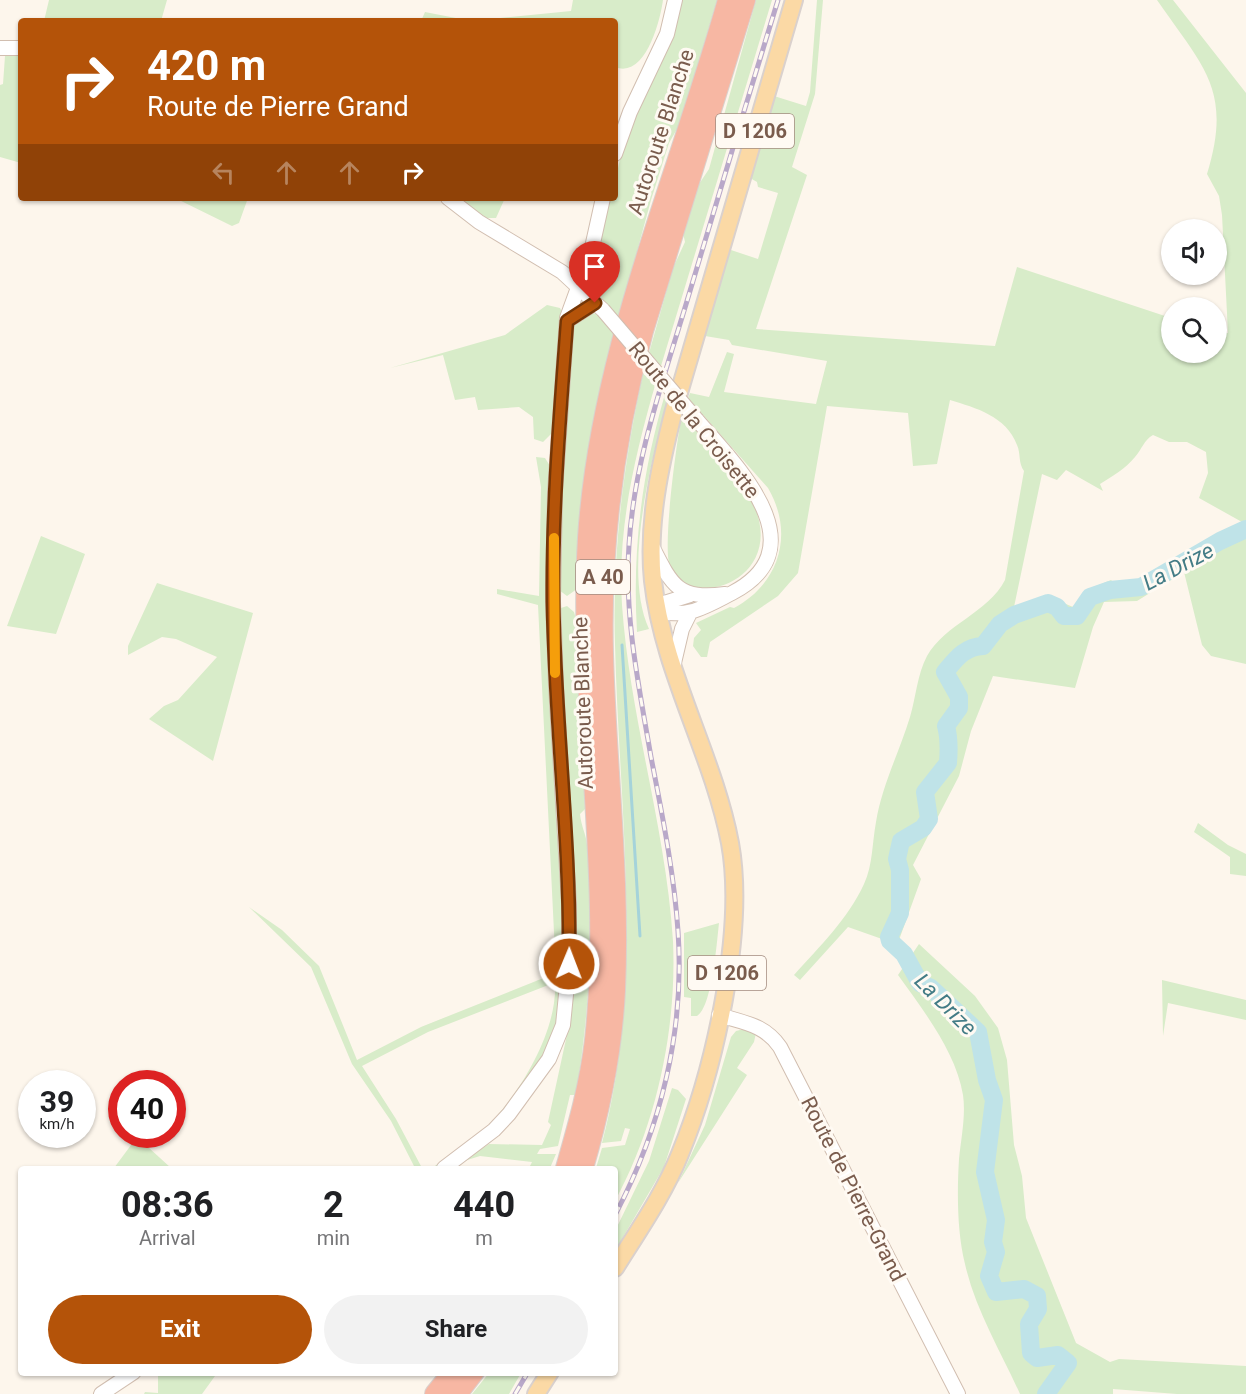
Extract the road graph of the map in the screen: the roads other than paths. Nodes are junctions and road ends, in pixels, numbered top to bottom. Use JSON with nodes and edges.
{"nodes":[{"id":1,"x":675,"y":0,"type":"edge"},
{"id":2,"x":728,"y":0,"type":"edge"},
{"id":3,"x":745,"y":0,"type":"edge"},
{"id":4,"x":794,"y":0,"type":"edge"},
{"id":5,"x":0,"y":48,"type":"edge"},
{"id":6,"x":18,"y":48,"type":"edge"},
{"id":7,"x":618,"y":146,"type":"edge"},
{"id":8,"x":452,"y":201,"type":"edge"},
{"id":9,"x":602,"y":201,"type":"edge"},
{"id":10,"x":578,"y":286,"type":"junction"},
{"id":11,"x":599,"y":307,"type":"junction"},
{"id":12,"x":567,"y":321,"type":"junction"},
{"id":13,"x":653,"y":548,"type":"junction"},
{"id":14,"x":732,"y":593,"type":"junction"},
{"id":15,"x":690,"y":595,"type":"junction"},
{"id":16,"x":658,"y":609,"type":"junction"},
{"id":17,"x":690,"y":613,"type":"junction"},
{"id":18,"x":674,"y":663,"type":"junction"},
{"id":19,"x":719,"y":1015,"type":"junction"},
{"id":20,"x":447,"y":1166,"type":"edge"},
{"id":21,"x":567,"y":1166,"type":"edge"},
{"id":22,"x":584,"y":1166,"type":"edge"},
{"id":23,"x":618,"y":1263,"type":"edge"},
{"id":24,"x":128,"y":1376,"type":"edge"},
{"id":25,"x":450,"y":1376,"type":"edge"},
{"id":26,"x":471,"y":1376,"type":"edge"},
{"id":27,"x":547,"y":1376,"type":"edge"},
{"id":28,"x":100,"y":1394,"type":"edge"},
{"id":29,"x":435,"y":1394,"type":"edge"},
{"id":30,"x":457,"y":1394,"type":"edge"},
{"id":31,"x":536,"y":1394,"type":"edge"},
{"id":32,"x":958,"y":1394,"type":"edge"}],
"edges":[{"from":1,"to":7,"type":"street"},
{"from":2,"to":21,"type":"highway","name":"Autoroute Blanche","number":"A 40"},
{"from":3,"to":22,"type":"highway","name":"Autoroute Blanche","number":"A 40"},
{"from":4,"to":13,"type":"main road","number":"D 1206"},
{"from":5,"to":6,"type":"street"},
{"from":8,"to":10,"type":"street","name":"Route de la Croisette"},
{"from":9,"to":10,"type":"street"},
{"from":10,"to":11,"type":"street","name":"Route de la Croisette"},
{"from":10,"to":12,"type":"street"},
{"from":11,"to":12,"type":"street"},
{"from":11,"to":14,"type":"street","name":"Route de la Croisette","bridge":true},
{"from":12,"to":20,"type":"street"},
{"from":13,"to":15,"type":"street"},
{"from":13,"to":16,"type":"main road","number":"D 1206"},
{"from":14,"to":15,"type":"street"},
{"from":14,"to":17,"type":"street","name":"Route de la Croisette"},
{"from":15,"to":16,"type":"street"},
{"from":16,"to":17,"type":"street","name":"Route de la Croisette"},
{"from":16,"to":18,"type":"main road","number":"D 1206"},
{"from":17,"to":18,"type":"street"},
{"from":18,"to":19,"type":"main road","number":"D 1206"},
{"from":19,"to":23,"type":"main road","number":"D 1206"},
{"from":19,"to":32,"type":"street","name":"Route de Pierre-Grand"},
{"from":24,"to":28,"type":"street"},
{"from":25,"to":29,"type":"highway"},
{"from":26,"to":30,"type":"highway"},
{"from":27,"to":31,"type":"main road"}]}
